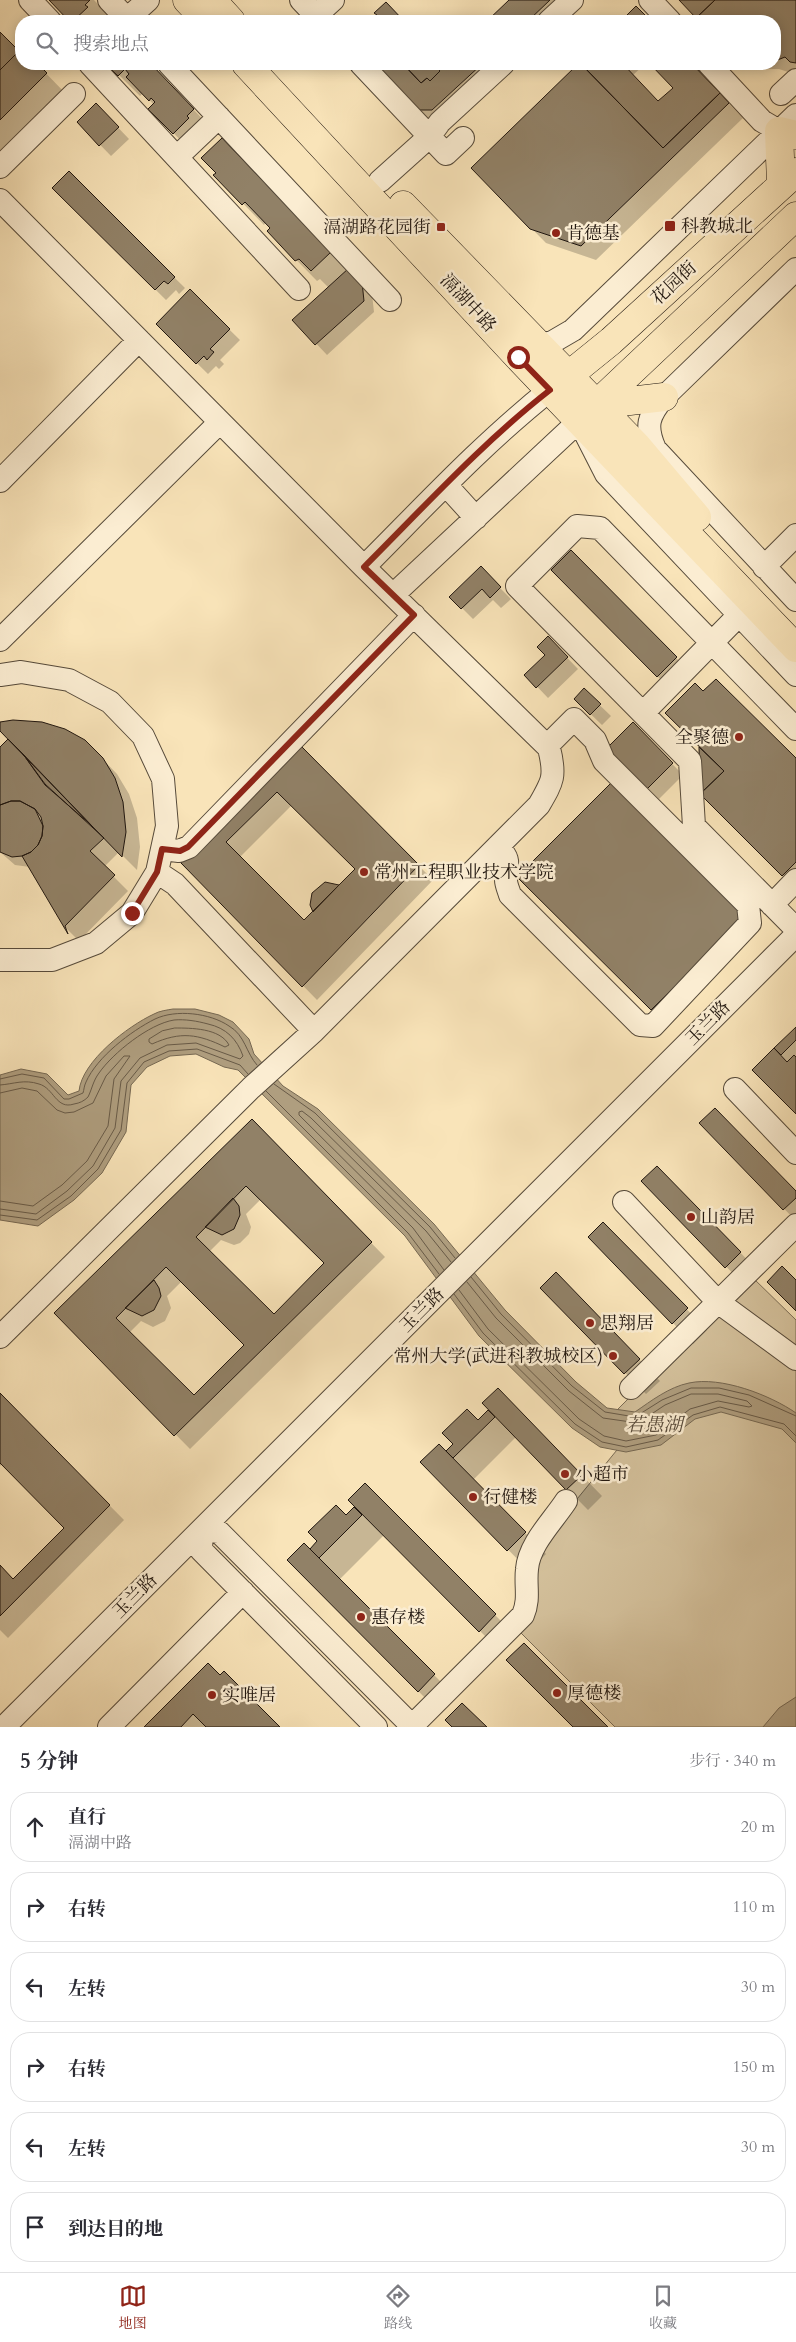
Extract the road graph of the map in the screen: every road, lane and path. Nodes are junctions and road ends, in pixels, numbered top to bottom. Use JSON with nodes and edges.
{"nodes":[{"id":1,"x":30,"y":0,"type":"edge"},
{"id":2,"x":109,"y":0,"type":"edge"},
{"id":3,"x":148,"y":0,"type":"edge"},
{"id":4,"x":187,"y":0,"type":"edge"},
{"id":5,"x":212,"y":0,"type":"edge"},
{"id":6,"x":333,"y":0,"type":"edge"},
{"id":7,"x":572,"y":0,"type":"edge"},
{"id":8,"x":585,"y":0,"type":"edge"},
{"id":9,"x":650,"y":0,"type":"edge"},
{"id":10,"x":44,"y":15,"type":"edge"},
{"id":11,"x":123,"y":15,"type":"edge"},
{"id":12,"x":133,"y":15,"type":"edge"},
{"id":13,"x":201,"y":15,"type":"edge"},
{"id":14,"x":226,"y":15,"type":"edge"},
{"id":15,"x":312,"y":15,"type":"edge"},
{"id":16,"x":556,"y":15,"type":"edge"},
{"id":17,"x":569,"y":15,"type":"edge"},
{"id":18,"x":670,"y":15,"type":"edge"},
{"id":19,"x":96,"y":70,"type":"edge"},
{"id":20,"x":175,"y":70,"type":"edge"},
{"id":21,"x":252,"y":70,"type":"edge"},
{"id":22,"x":276,"y":70,"type":"edge"},
{"id":23,"x":367,"y":70,"type":"edge"},
{"id":24,"x":496,"y":70,"type":"edge"},
{"id":25,"x":511,"y":70,"type":"edge"},
{"id":26,"x":715,"y":70,"type":"edge"},
{"id":27,"x":726,"y":70,"type":"edge"},
{"id":28,"x":74,"y":94,"type":"dead end"},
{"id":29,"x":219,"y":117,"type":"junction"},
{"id":30,"x":790,"y":127,"type":"edge"},
{"id":31,"x":429,"y":137,"type":"junction"},
{"id":32,"x":463,"y":138,"type":"dead end"},
{"id":33,"x":176,"y":157,"type":"junction"},
{"id":34,"x":0,"y":167,"type":"edge"},
{"id":35,"x":789,"y":178,"type":"edge"},
{"id":36,"x":380,"y":181,"type":"junction"},
{"id":37,"x":0,"y":200,"type":"edge"},
{"id":38,"x":796,"y":216,"type":"edge"},
{"id":39,"x":796,"y":269,"type":"edge"},
{"id":40,"x":299,"y":289,"type":"dead end"},
{"id":41,"x":390,"y":300,"type":"dead end"},
{"id":42,"x":138,"y":340,"type":"junction"},
{"id":43,"x":533,"y":341,"type":"junction"},
{"id":44,"x":559,"y":383,"type":"junction"},
{"id":45,"x":664,"y":397,"type":"junction"},
{"id":46,"x":587,"y":413,"type":"junction"},
{"id":47,"x":220,"y":422,"type":"junction"},
{"id":48,"x":0,"y":481,"type":"edge"},
{"id":49,"x":446,"y":485,"type":"junction"},
{"id":50,"x":476,"y":518,"type":"junction"},
{"id":51,"x":796,"y":535,"type":"edge"},
{"id":52,"x":364,"y":567,"type":"junction"},
{"id":53,"x":764,"y":567,"type":"junction"},
{"id":54,"x":393,"y":595,"type":"junction"},
{"id":55,"x":796,"y":600,"type":"edge"},
{"id":56,"x":414,"y":615,"type":"junction"},
{"id":57,"x":739,"y":615,"type":"junction"},
{"id":58,"x":796,"y":623,"type":"edge"},
{"id":59,"x":0,"y":640,"type":"edge"},
{"id":60,"x":712,"y":642,"type":"junction"},
{"id":61,"x":796,"y":648,"type":"edge"},
{"id":62,"x":0,"y":675,"type":"edge"},
{"id":63,"x":796,"y":675,"type":"edge"},
{"id":64,"x":643,"y":713,"type":"junction"},
{"id":65,"x":796,"y":729,"type":"edge"},
{"id":66,"x":546,"y":746,"type":"junction"},
{"id":67,"x":498,"y":846,"type":"junction"},
{"id":68,"x":162,"y":849,"type":"junction"},
{"id":69,"x":157,"y":872,"type":"junction"},
{"id":70,"x":796,"y":880,"type":"edge"},
{"id":71,"x":772,"y":904,"type":"junction"},
{"id":72,"x":796,"y":928,"type":"edge"},
{"id":73,"x":796,"y":935,"type":"edge"},
{"id":74,"x":796,"y":954,"type":"edge"},
{"id":75,"x":0,"y":960,"type":"edge"},
{"id":76,"x":314,"y":1031,"type":"junction"},
{"id":77,"x":735,"y":1089,"type":"dead end"},
{"id":78,"x":796,"y":1153,"type":"edge"},
{"id":79,"x":624,"y":1202,"type":"dead end"},
{"id":80,"x":796,"y":1225,"type":"edge"},
{"id":81,"x":476,"y":1265,"type":"junction"},
{"id":82,"x":718,"y":1302,"type":"junction"},
{"id":83,"x":0,"y":1337,"type":"edge"},
{"id":84,"x":796,"y":1359,"type":"edge"},
{"id":85,"x":631,"y":1388,"type":"dead end"},
{"id":86,"x":566,"y":1501,"type":"dead end"},
{"id":87,"x":207,"y":1537,"type":"junction"},
{"id":88,"x":243,"y":1592,"type":"junction"},
{"id":89,"x":4,"y":1727,"type":"edge"},
{"id":90,"x":24,"y":1727,"type":"edge"},
{"id":91,"x":109,"y":1727,"type":"edge"},
{"id":92,"x":376,"y":1727,"type":"edge"},
{"id":93,"x":412,"y":1727,"type":"edge"}],
"edges":[{"from":1,"to":10,"type":"street"},
{"from":2,"to":11,"type":"street"},
{"from":3,"to":12,"type":"street"},
{"from":4,"to":13,"type":"main road"},
{"from":5,"to":14,"type":"main road"},
{"from":6,"to":15,"type":"street"},
{"from":7,"to":16,"type":"street"},
{"from":8,"to":17,"type":"street"},
{"from":9,"to":18,"type":"street"},
{"from":19,"to":33,"type":"street"},
{"from":20,"to":29,"type":"street"},
{"from":21,"to":44,"type":"main road","name":"滆湖中路"},
{"from":22,"to":36,"type":"main road","name":"滆湖中路"},
{"from":23,"to":31,"type":"street"},
{"from":24,"to":31,"type":"street"},
{"from":25,"to":31,"type":"street"},
{"from":26,"to":30,"type":"street"},
{"from":27,"to":30,"type":"street"},
{"from":28,"to":34,"type":"street"},
{"from":29,"to":33,"type":"street"},
{"from":29,"to":41,"type":"street"},
{"from":30,"to":35,"type":"main road"},
{"from":30,"to":43,"type":"street"},
{"from":31,"to":32,"type":"street"},
{"from":31,"to":36,"type":"street"},
{"from":33,"to":40,"type":"street"},
{"from":35,"to":44,"type":"main road","name":"花园街"},
{"from":36,"to":43,"type":"main road","name":"滆湖中路"},
{"from":37,"to":42,"type":"street"},
{"from":38,"to":46,"type":"main road","name":"花园街"},
{"from":39,"to":45,"type":"street"},
{"from":42,"to":47,"type":"street"},
{"from":42,"to":48,"type":"street"},
{"from":43,"to":44,"type":"main road","name":"滆湖中路"},
{"from":44,"to":46,"type":"main road","name":"滆湖中路"},
{"from":44,"to":49,"type":"street"},
{"from":45,"to":46,"type":"main road"},
{"from":45,"to":53,"type":"street"},
{"from":46,"to":50,"type":"street"},
{"from":46,"to":57,"type":"street"},
{"from":46,"to":58,"type":"main road","name":"滆湖中路"},
{"from":46,"to":61,"type":"main road","name":"滆湖中路"},
{"from":47,"to":52,"type":"street"},
{"from":47,"to":59,"type":"street"},
{"from":49,"to":50,"type":"street"},
{"from":49,"to":52,"type":"street"},
{"from":50,"to":54,"type":"street"},
{"from":51,"to":53,"type":"street"},
{"from":52,"to":54,"type":"street"},
{"from":53,"to":55,"type":"street"},
{"from":54,"to":56,"type":"street"},
{"from":56,"to":66,"type":"street"},
{"from":56,"to":68,"type":"street"},
{"from":57,"to":60,"type":"street"},
{"from":57,"to":63,"type":"street"},
{"from":60,"to":64,"type":"street"},
{"from":60,"to":64,"type":"street"},
{"from":60,"to":65,"type":"street"},
{"from":62,"to":68,"type":"street"},
{"from":64,"to":71,"type":"street"},
{"from":66,"to":67,"type":"street"},
{"from":66,"to":67,"type":"street"},
{"from":67,"to":76,"type":"street"},
{"from":68,"to":69,"type":"street"},
{"from":69,"to":75,"type":"street"},
{"from":69,"to":76,"type":"street"},
{"from":70,"to":71,"type":"street"},
{"from":71,"to":72,"type":"street"},
{"from":73,"to":81,"type":"street","name":"玉兰路"},
{"from":74,"to":81,"type":"street","name":"玉兰路"},
{"from":76,"to":83,"type":"street"},
{"from":77,"to":78,"type":"street"},
{"from":79,"to":82,"type":"street"},
{"from":80,"to":82,"type":"street"},
{"from":81,"to":87,"type":"street","name":"玉兰路"},
{"from":82,"to":84,"type":"street"},
{"from":82,"to":85,"type":"street"},
{"from":86,"to":93,"type":"street"},
{"from":87,"to":88,"type":"street"},
{"from":87,"to":89,"type":"street","name":"玉兰路"},
{"from":87,"to":90,"type":"street","name":"玉兰路"},
{"from":87,"to":93,"type":"street"},
{"from":88,"to":91,"type":"street"},
{"from":88,"to":92,"type":"street"}]}
